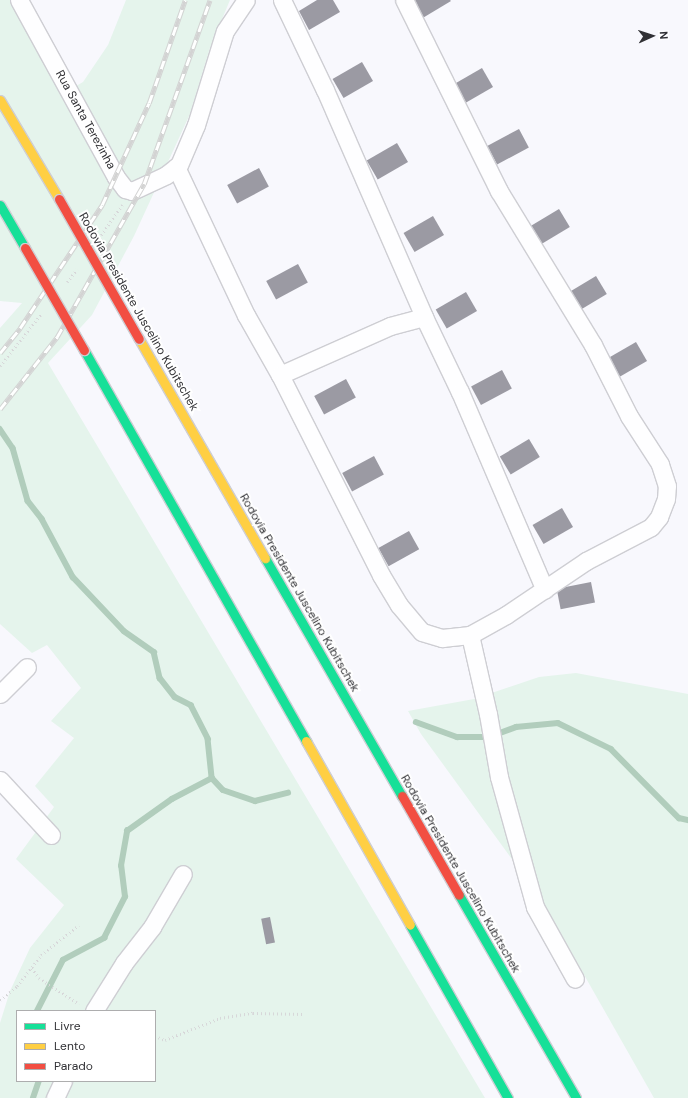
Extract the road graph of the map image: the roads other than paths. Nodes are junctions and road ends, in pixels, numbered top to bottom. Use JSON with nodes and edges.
{"nodes":[{"id":1,"x":20,"y":0,"type":"edge"},
{"id":2,"x":246,"y":0,"type":"edge"},
{"id":3,"x":282,"y":0,"type":"edge"},
{"id":4,"x":404,"y":0,"type":"edge"},
{"id":5,"x":0,"y":100,"type":"edge"},
{"id":6,"x":176,"y":167,"type":"junction"},
{"id":7,"x":0,"y":205,"type":"edge"},
{"id":8,"x":424,"y":317,"type":"junction"},
{"id":9,"x":280,"y":374,"type":"junction"},
{"id":10,"x":545,"y":590,"type":"junction"},
{"id":11,"x":470,"y":634,"type":"junction"},
{"id":12,"x":27,"y":667,"type":"dead end"},
{"id":13,"x":0,"y":694,"type":"edge"},
{"id":14,"x":0,"y":780,"type":"edge"},
{"id":15,"x":51,"y":835,"type":"dead end"},
{"id":16,"x":184,"y":874,"type":"dead end"},
{"id":17,"x":575,"y":979,"type":"dead end"},
{"id":18,"x":95,"y":1010,"type":"edge"},
{"id":19,"x":63,"y":1082,"type":"edge"},
{"id":20,"x":55,"y":1098,"type":"edge"},
{"id":21,"x":508,"y":1098,"type":"edge"},
{"id":22,"x":576,"y":1098,"type":"edge"}],
"edges":[{"from":1,"to":6,"type":"street","name":"Rua Santa Terezinha"},
{"from":2,"to":6,"type":"street"},
{"from":3,"to":8,"type":"street"},
{"from":4,"to":10,"type":"street"},
{"from":5,"to":22,"type":"highway","name":"Rodovia Presidente Juscelino Kubitschek","bridge":true},
{"from":6,"to":9,"type":"street"},
{"from":7,"to":21,"type":"highway","bridge":true},
{"from":8,"to":9,"type":"street"},
{"from":8,"to":10,"type":"street"},
{"from":9,"to":11,"type":"street"},
{"from":10,"to":11,"type":"street"},
{"from":11,"to":17,"type":"street"},
{"from":12,"to":13,"type":"street"},
{"from":14,"to":15,"type":"street"},
{"from":16,"to":18,"type":"street"},
{"from":19,"to":20,"type":"street"}]}
